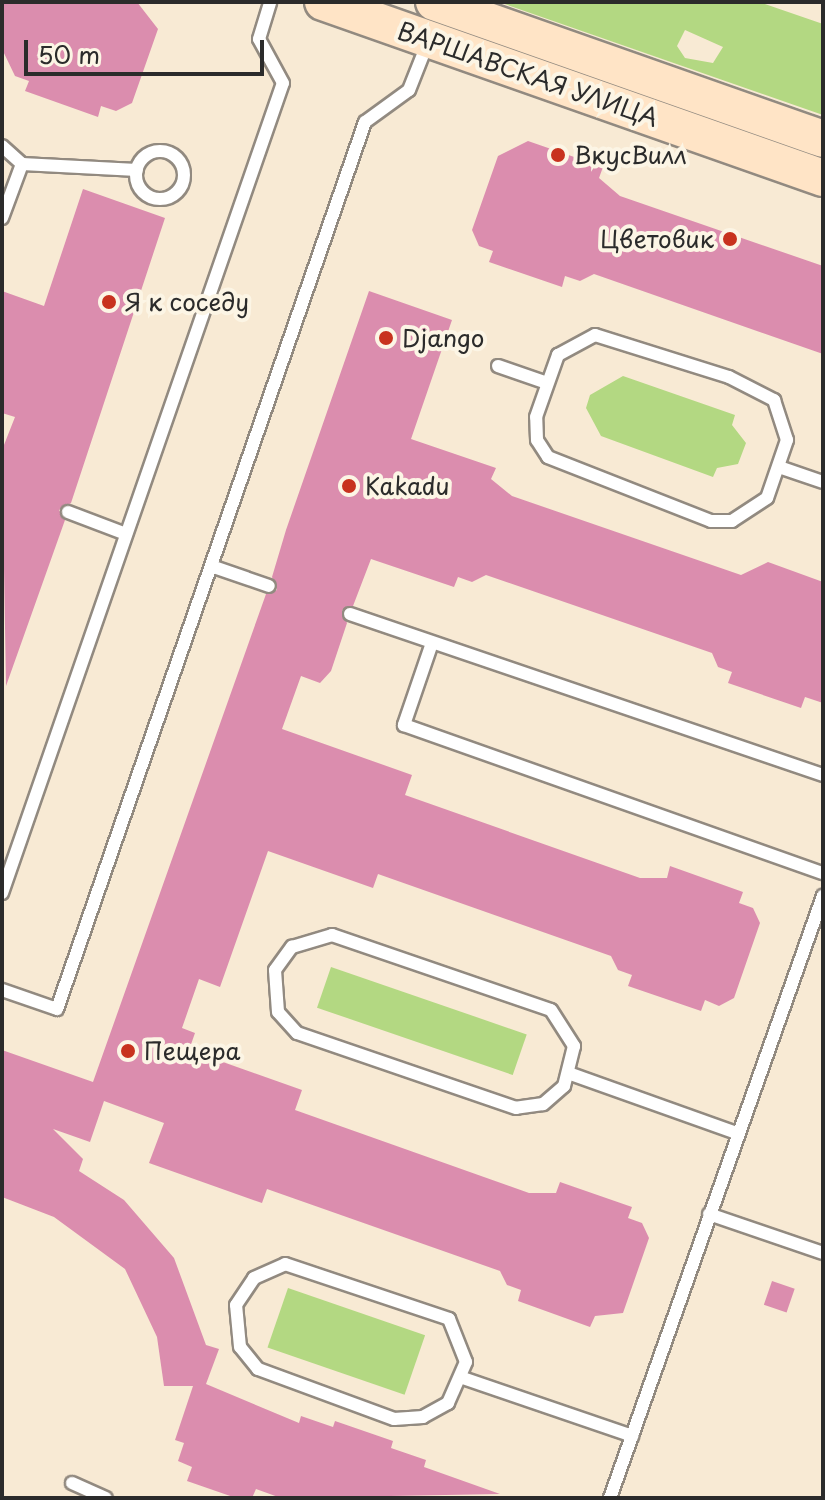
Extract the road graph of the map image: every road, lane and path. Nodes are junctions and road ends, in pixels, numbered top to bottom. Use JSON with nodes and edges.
{"nodes":[{"id":1,"x":270,"y":2,"type":"edge"},
{"id":2,"x":323,"y":2,"type":"edge"},
{"id":3,"x":435,"y":18,"type":"edge"},
{"id":4,"x":823,"y":139,"type":"edge"},
{"id":5,"x":2,"y":146,"type":"edge"},
{"id":6,"x":22,"y":164,"type":"junction"},
{"id":7,"x":137,"y":170,"type":"junction"},
{"id":8,"x":823,"y":178,"type":"edge"},
{"id":9,"x":2,"y":218,"type":"edge"},
{"id":10,"x":498,"y":366,"type":"dead end"},
{"id":11,"x":547,"y":383,"type":"junction"},
{"id":12,"x":779,"y":467,"type":"junction"},
{"id":13,"x":823,"y":482,"type":"edge"},
{"id":14,"x":68,"y":512,"type":"dead end"},
{"id":15,"x":126,"y":534,"type":"junction"},
{"id":16,"x":211,"y":566,"type":"junction"},
{"id":17,"x":269,"y":586,"type":"dead end"},
{"id":18,"x":350,"y":614,"type":"dead end"},
{"id":19,"x":432,"y":643,"type":"junction"},
{"id":20,"x":823,"y":775,"type":"edge"},
{"id":21,"x":823,"y":873,"type":"edge"},
{"id":22,"x":2,"y":893,"type":"edge"},
{"id":23,"x":823,"y":896,"type":"edge"},
{"id":24,"x":2,"y":990,"type":"edge"},
{"id":25,"x":571,"y":1074,"type":"junction"},
{"id":26,"x":737,"y":1133,"type":"junction"},
{"id":27,"x":709,"y":1214,"type":"junction"},
{"id":28,"x":823,"y":1253,"type":"edge"},
{"id":29,"x":463,"y":1378,"type":"junction"},
{"id":30,"x":632,"y":1436,"type":"junction"},
{"id":31,"x":72,"y":1483,"type":"dead end"},
{"id":32,"x":106,"y":1498,"type":"edge"},
{"id":33,"x":610,"y":1498,"type":"edge"}],
"edges":[{"from":1,"to":15,"type":"lane"},
{"from":2,"to":3,"type":"street","name":"ВАРШАВСКАЯ УЛИЦА"},
{"from":3,"to":4,"type":"street","name":"ВАРШАВСКАЯ УЛИЦА"},
{"from":3,"to":8,"type":"street","name":"ВАРШАВСКАЯ УЛИЦА"},
{"from":3,"to":16,"type":"lane"},
{"from":5,"to":6,"type":"lane"},
{"from":6,"to":7,"type":"lane"},
{"from":6,"to":9,"type":"lane"},
{"from":7,"to":7,"type":"lane"},
{"from":10,"to":11,"type":"lane"},
{"from":11,"to":12,"type":"lane"},
{"from":11,"to":12,"type":"lane"},
{"from":12,"to":13,"type":"lane"},
{"from":14,"to":15,"type":"lane"},
{"from":15,"to":22,"type":"lane"},
{"from":16,"to":17,"type":"lane"},
{"from":16,"to":24,"type":"lane"},
{"from":18,"to":19,"type":"lane"},
{"from":19,"to":20,"type":"lane"},
{"from":19,"to":21,"type":"lane"},
{"from":23,"to":26,"type":"lane"},
{"from":25,"to":25,"type":"lane"},
{"from":25,"to":26,"type":"lane"},
{"from":26,"to":27,"type":"lane"},
{"from":27,"to":28,"type":"lane"},
{"from":27,"to":30,"type":"lane"},
{"from":29,"to":29,"type":"lane"},
{"from":29,"to":30,"type":"lane"},
{"from":30,"to":33,"type":"lane"},
{"from":31,"to":32,"type":"lane"}]}
